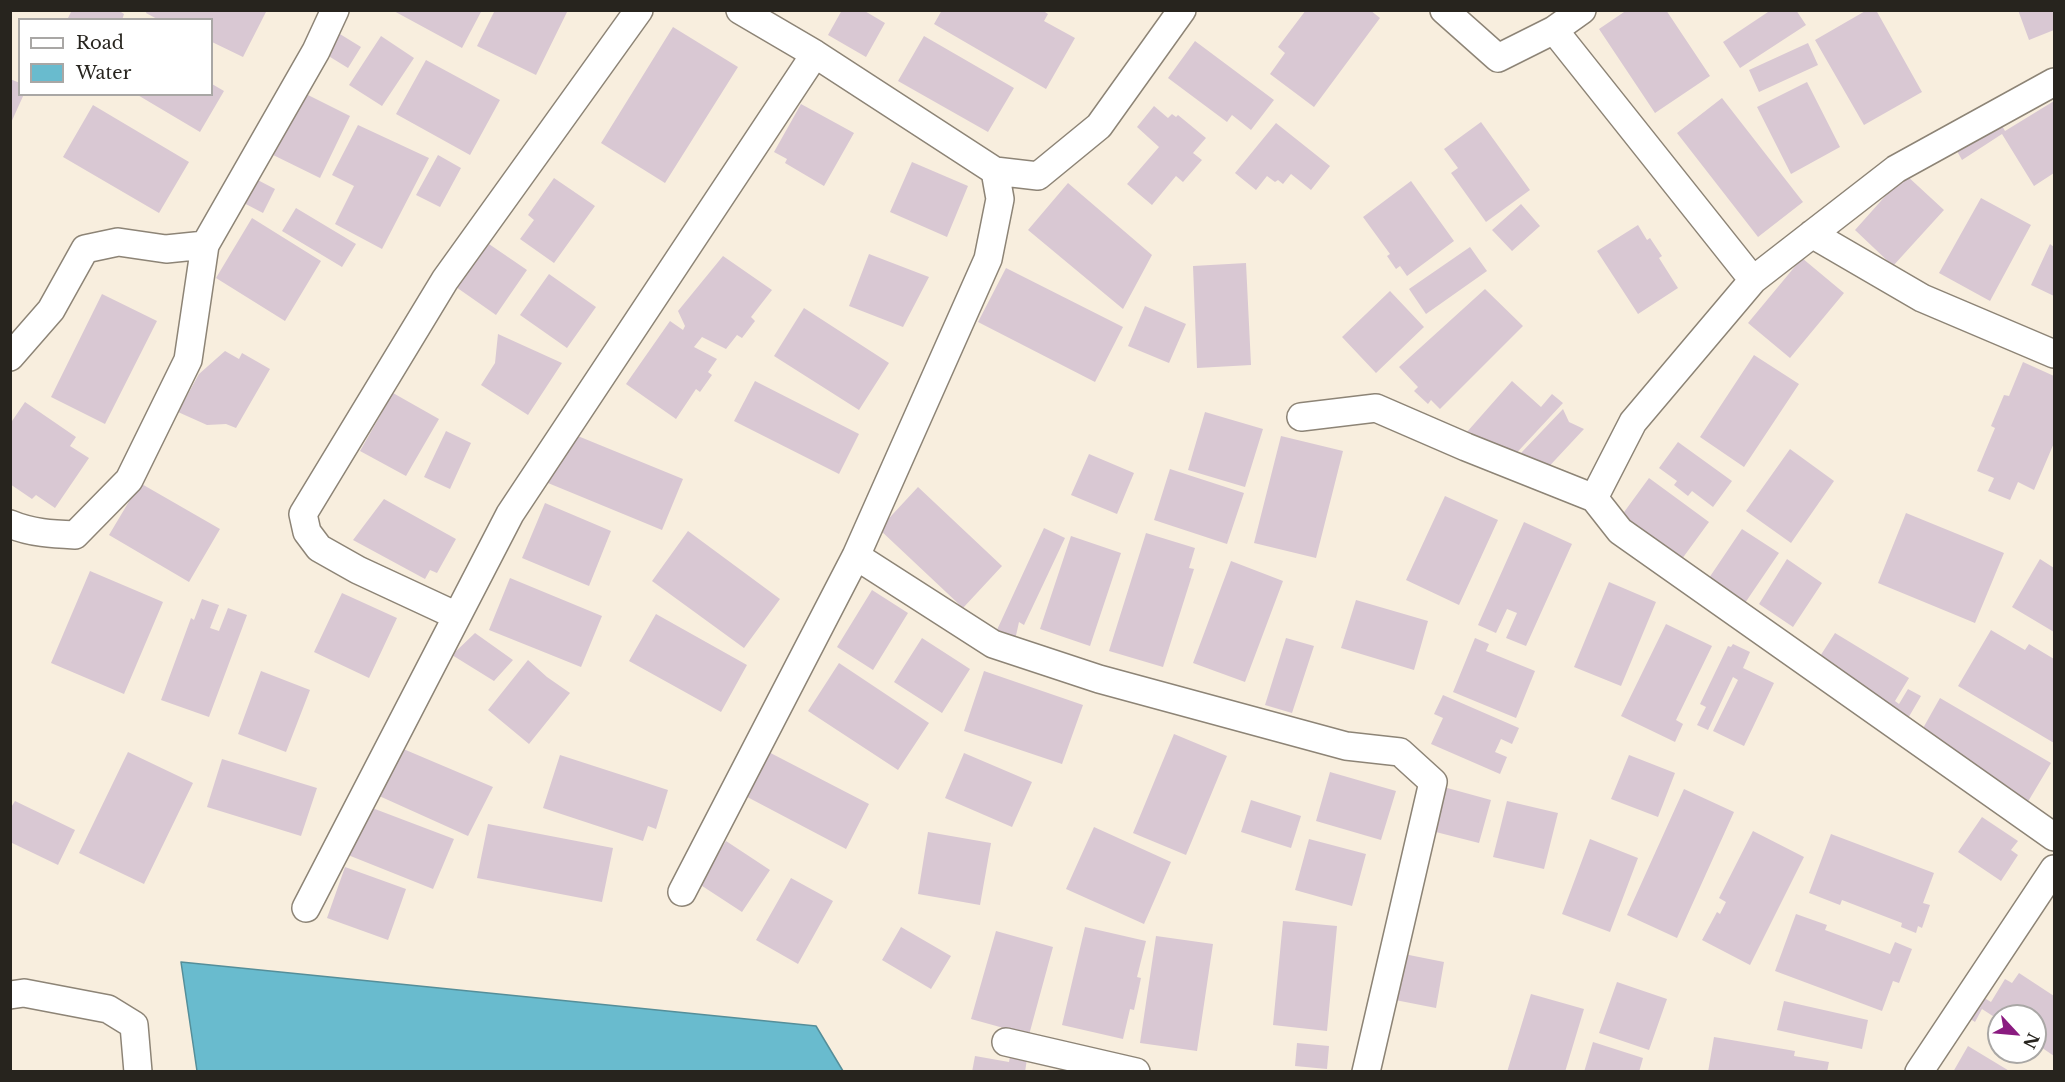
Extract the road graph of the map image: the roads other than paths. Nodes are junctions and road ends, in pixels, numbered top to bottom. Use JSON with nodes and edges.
{"nodes":[{"id":1,"x":335,"y":10,"type":"edge"},
{"id":2,"x":639,"y":10,"type":"edge"},
{"id":3,"x":740,"y":10,"type":"edge"},
{"id":4,"x":1182,"y":10,"type":"edge"},
{"id":5,"x":1444,"y":10,"type":"edge"},
{"id":6,"x":1582,"y":10,"type":"edge"},
{"id":7,"x":1554,"y":30,"type":"junction"},
{"id":8,"x":815,"y":54,"type":"junction"},
{"id":9,"x":2055,"y":82,"type":"edge"},
{"id":10,"x":995,"y":171,"type":"junction"},
{"id":11,"x":1812,"y":234,"type":"junction"},
{"id":12,"x":205,"y":245,"type":"junction"},
{"id":13,"x":1753,"y":280,"type":"junction"},
{"id":14,"x":2055,"y":354,"type":"edge"},
{"id":15,"x":10,"y":357,"type":"edge"},
{"id":16,"x":1301,"y":417,"type":"dead end"},
{"id":17,"x":1594,"y":498,"type":"junction"},
{"id":18,"x":10,"y":524,"type":"edge"},
{"id":19,"x":856,"y":556,"type":"junction"},
{"id":20,"x":457,"y":616,"type":"junction"},
{"id":21,"x":2055,"y":837,"type":"edge"},
{"id":22,"x":2055,"y":868,"type":"edge"},
{"id":23,"x":682,"y":892,"type":"dead end"},
{"id":24,"x":306,"y":908,"type":"dead end"},
{"id":25,"x":10,"y":995,"type":"edge"},
{"id":26,"x":1006,"y":1042,"type":"dead end"},
{"id":27,"x":138,"y":1071,"type":"edge"},
{"id":28,"x":1136,"y":1071,"type":"edge"},
{"id":29,"x":1366,"y":1071,"type":"edge"},
{"id":30,"x":1919,"y":1071,"type":"edge"}],
"edges":[{"from":1,"to":12,"type":"street"},
{"from":2,"to":20,"type":"street"},
{"from":3,"to":8,"type":"street"},
{"from":4,"to":10,"type":"street"},
{"from":5,"to":7,"type":"street"},
{"from":6,"to":7,"type":"street"},
{"from":7,"to":13,"type":"street"},
{"from":8,"to":10,"type":"street"},
{"from":8,"to":20,"type":"street"},
{"from":9,"to":11,"type":"street"},
{"from":10,"to":19,"type":"street"},
{"from":11,"to":13,"type":"street"},
{"from":11,"to":14,"type":"street"},
{"from":12,"to":15,"type":"street"},
{"from":12,"to":18,"type":"street"},
{"from":13,"to":17,"type":"street"},
{"from":16,"to":17,"type":"street"},
{"from":17,"to":21,"type":"street"},
{"from":19,"to":23,"type":"street"},
{"from":19,"to":29,"type":"street"},
{"from":20,"to":24,"type":"street"},
{"from":22,"to":30,"type":"street"},
{"from":25,"to":27,"type":"street"},
{"from":26,"to":28,"type":"street"}]}
